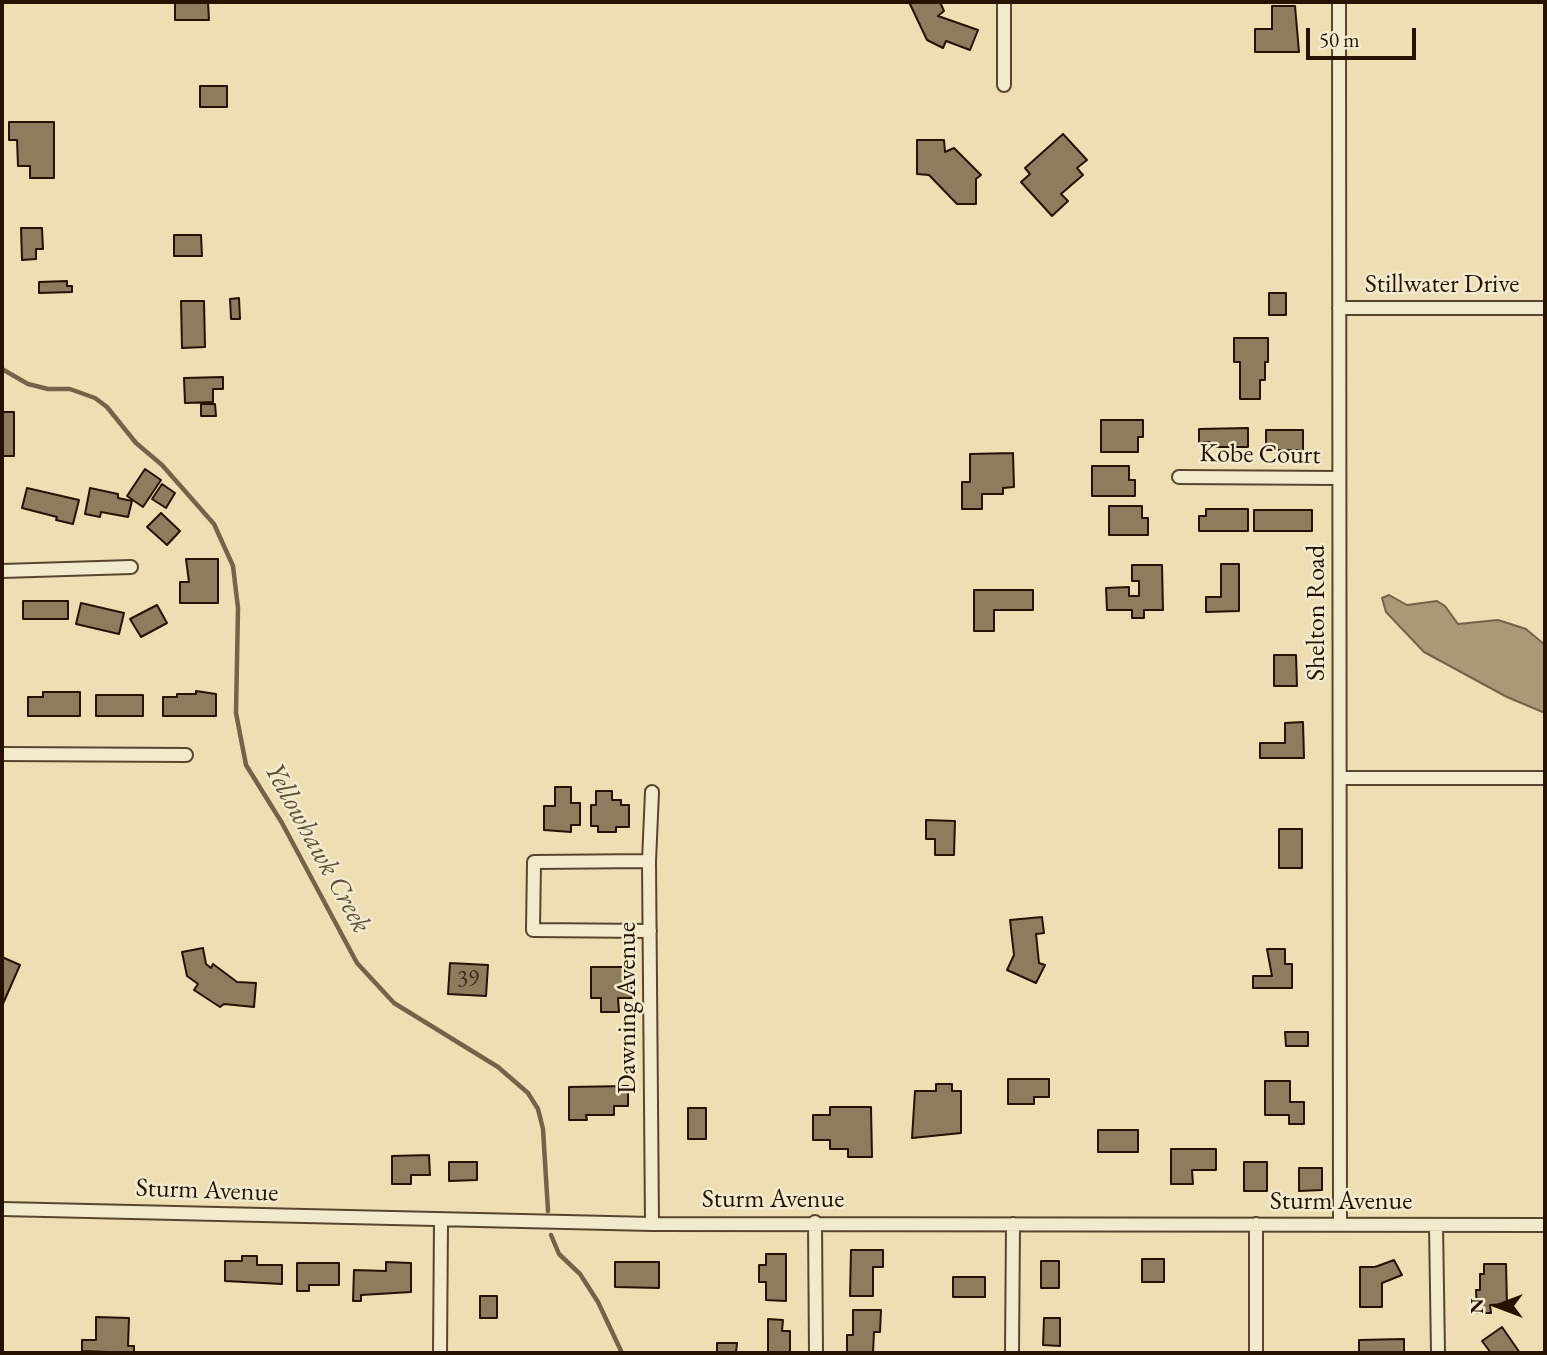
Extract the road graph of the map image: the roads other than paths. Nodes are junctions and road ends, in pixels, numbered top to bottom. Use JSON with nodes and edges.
{"nodes":[{"id":1,"x":1004,"y":2,"type":"edge"},
{"id":2,"x":1339,"y":2,"type":"edge"},
{"id":3,"x":1004,"y":85,"type":"dead end"},
{"id":4,"x":1339,"y":308,"type":"junction"},
{"id":5,"x":1545,"y":308,"type":"edge"},
{"id":6,"x":1179,"y":477,"type":"dead end"},
{"id":7,"x":1339,"y":478,"type":"junction"},
{"id":8,"x":131,"y":567,"type":"dead end"},
{"id":9,"x":2,"y":570,"type":"edge"},
{"id":10,"x":2,"y":754,"type":"edge"},
{"id":11,"x":186,"y":754,"type":"dead end"},
{"id":12,"x":1340,"y":778,"type":"junction"},
{"id":13,"x":1545,"y":778,"type":"edge"},
{"id":14,"x":652,"y":792,"type":"dead end"},
{"id":15,"x":649,"y":861,"type":"junction"},
{"id":16,"x":650,"y":931,"type":"junction"},
{"id":17,"x":2,"y":1209,"type":"edge"},
{"id":18,"x":441,"y":1221,"type":"junction"},
{"id":19,"x":816,"y":1222,"type":"junction"},
{"id":20,"x":652,"y":1224,"type":"junction"},
{"id":21,"x":1013,"y":1224,"type":"junction"},
{"id":22,"x":1256,"y":1224,"type":"junction"},
{"id":23,"x":1340,"y":1224,"type":"junction"},
{"id":24,"x":1545,"y":1225,"type":"edge"},
{"id":25,"x":1436,"y":1226,"type":"junction"},
{"id":26,"x":440,"y":1353,"type":"edge"},
{"id":27,"x":816,"y":1353,"type":"edge"},
{"id":28,"x":1012,"y":1353,"type":"edge"},
{"id":29,"x":1256,"y":1353,"type":"edge"},
{"id":30,"x":1438,"y":1353,"type":"edge"}],
"edges":[{"from":1,"to":3,"type":"street"},
{"from":2,"to":4,"type":"street","name":"Shelton Road"},
{"from":4,"to":5,"type":"street","name":"Stillwater Drive"},
{"from":4,"to":7,"type":"street","name":"Shelton Road"},
{"from":6,"to":7,"type":"street","name":"Kobe Court"},
{"from":7,"to":12,"type":"street","name":"Shelton Road"},
{"from":8,"to":9,"type":"street"},
{"from":10,"to":11,"type":"street"},
{"from":12,"to":13,"type":"street"},
{"from":12,"to":23,"type":"street","name":"Shelton Road"},
{"from":14,"to":15,"type":"street","name":"Dawning Avenue"},
{"from":15,"to":16,"type":"street","name":"Dawning Avenue"},
{"from":15,"to":16,"type":"street"},
{"from":16,"to":20,"type":"street","name":"Dawning Avenue"},
{"from":17,"to":18,"type":"street","name":"Sturm Avenue"},
{"from":18,"to":20,"type":"street","name":"Sturm Avenue"},
{"from":18,"to":26,"type":"street"},
{"from":19,"to":20,"type":"street","name":"Sturm Avenue"},
{"from":19,"to":21,"type":"street","name":"Sturm Avenue"},
{"from":19,"to":27,"type":"street"},
{"from":21,"to":22,"type":"street","name":"Sturm Avenue"},
{"from":21,"to":28,"type":"street"},
{"from":22,"to":23,"type":"street","name":"Sturm Avenue"},
{"from":22,"to":29,"type":"street"},
{"from":23,"to":25,"type":"street","name":"Sturm Avenue"},
{"from":24,"to":25,"type":"street","name":"Sturm Avenue"},
{"from":25,"to":30,"type":"street"}]}
